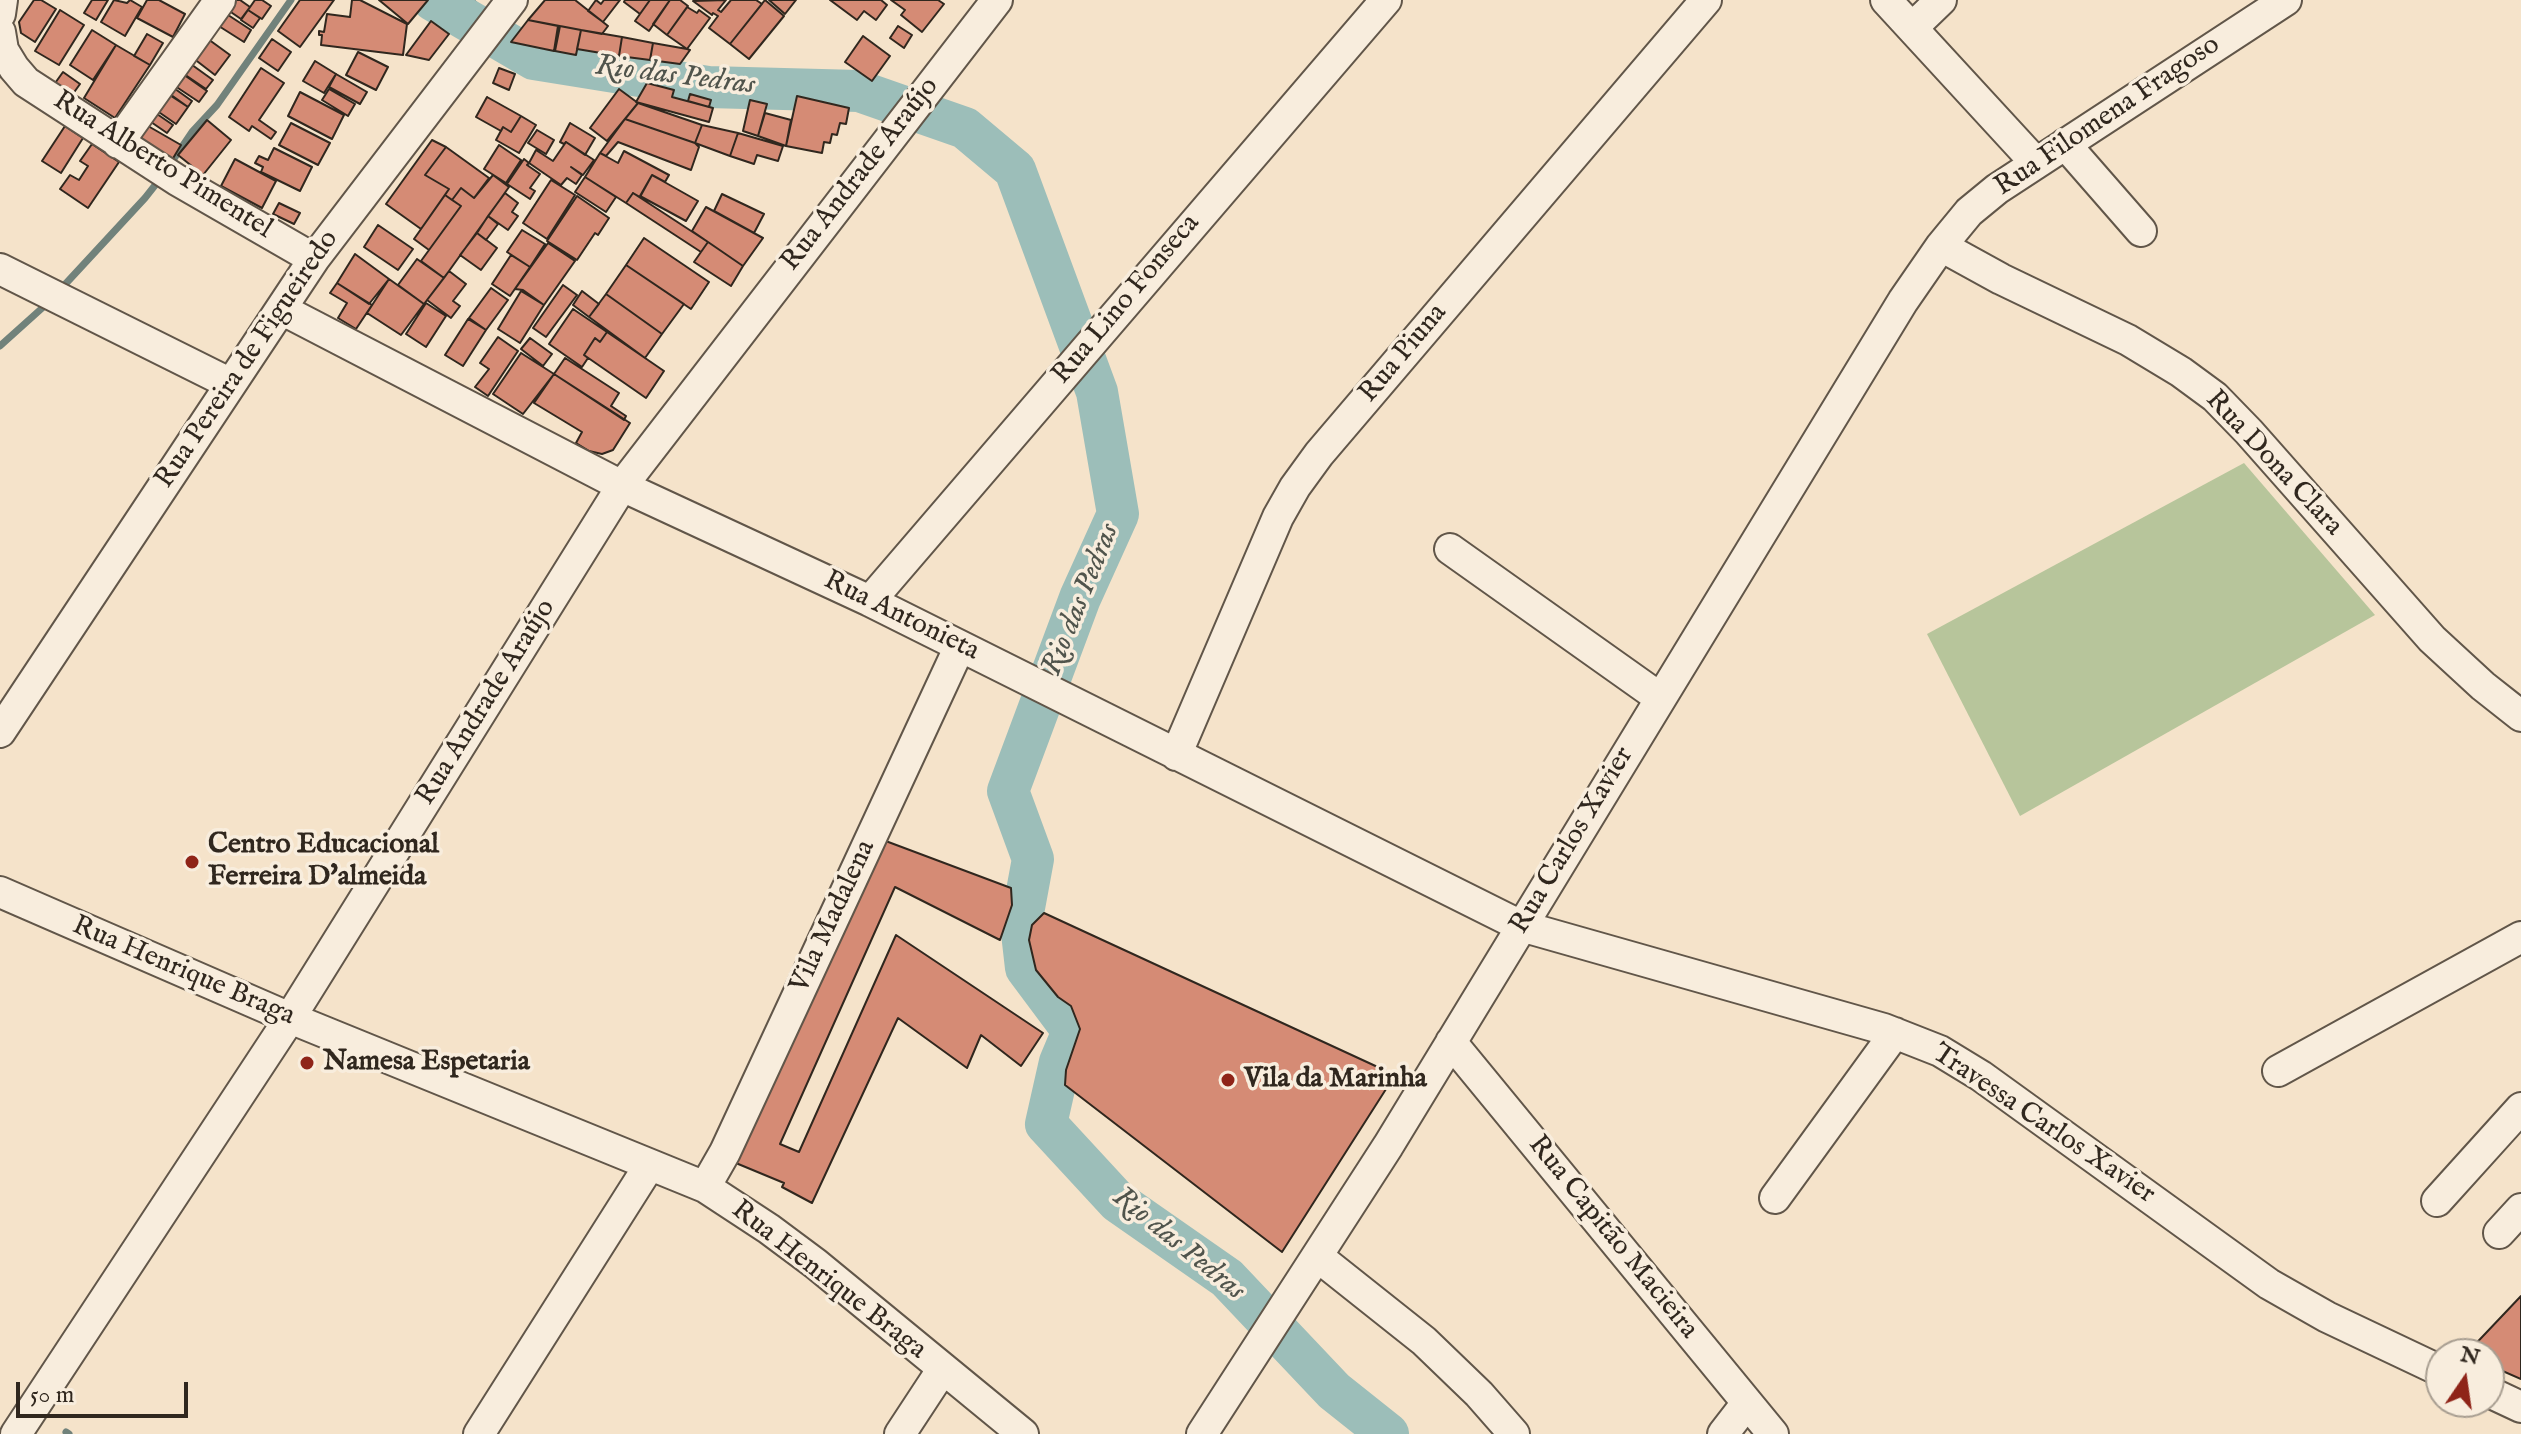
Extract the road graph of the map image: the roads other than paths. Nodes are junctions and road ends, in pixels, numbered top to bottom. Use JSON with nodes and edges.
{"nodes":[{"id":1,"x":2,"y":0,"type":"edge"},
{"id":2,"x":220,"y":0,"type":"edge"},
{"id":3,"x":997,"y":0,"type":"edge"},
{"id":4,"x":1386,"y":0,"type":"edge"},
{"id":5,"x":1706,"y":0,"type":"edge"},
{"id":6,"x":1886,"y":0,"type":"edge"},
{"id":7,"x":1941,"y":0,"type":"edge"},
{"id":8,"x":2286,"y":0,"type":"edge"},
{"id":9,"x":507,"y":4,"type":"edge"},
{"id":10,"x":0,"y":14,"type":"edge"},
{"id":11,"x":1912,"y":28,"type":"junction"},
{"id":12,"x":0,"y":32,"type":"edge"},
{"id":13,"x":2065,"y":144,"type":"junction"},
{"id":14,"x":128,"y":149,"type":"junction"},
{"id":15,"x":2036,"y":163,"type":"junction"},
{"id":16,"x":2141,"y":231,"type":"dead end"},
{"id":17,"x":1941,"y":246,"type":"junction"},
{"id":18,"x":314,"y":259,"type":"junction"},
{"id":19,"x":0,"y":269,"type":"edge"},
{"id":20,"x":281,"y":309,"type":"junction"},
{"id":21,"x":231,"y":384,"type":"junction"},
{"id":22,"x":622,"y":486,"type":"junction"},
{"id":23,"x":1450,"y":549,"type":"dead end"},
{"id":24,"x":870,"y":601,"type":"junction"},
{"id":25,"x":960,"y":646,"type":"junction"},
{"id":26,"x":1660,"y":698,"type":"junction"},
{"id":27,"x":2521,"y":716,"type":"edge"},
{"id":28,"x":0,"y":732,"type":"edge"},
{"id":29,"x":1176,"y":755,"type":"junction"},
{"id":30,"x":0,"y":892,"type":"edge"},
{"id":31,"x":1521,"y":926,"type":"junction"},
{"id":32,"x":2521,"y":937,"type":"edge"},
{"id":33,"x":290,"y":1018,"type":"junction"},
{"id":34,"x":1895,"y":1033,"type":"junction"},
{"id":35,"x":1451,"y":1042,"type":"junction"},
{"id":36,"x":2278,"y":1071,"type":"dead end"},
{"id":37,"x":2521,"y":1108,"type":"edge"},
{"id":38,"x":649,"y":1166,"type":"junction"},
{"id":39,"x":705,"y":1187,"type":"junction"},
{"id":40,"x":1775,"y":1198,"type":"dead end"},
{"id":41,"x":2437,"y":1201,"type":"dead end"},
{"id":42,"x":2521,"y":1209,"type":"edge"},
{"id":43,"x":2499,"y":1233,"type":"dead end"},
{"id":44,"x":1317,"y":1256,"type":"junction"},
{"id":45,"x":2425,"y":1363,"type":"edge"},
{"id":46,"x":942,"y":1370,"type":"junction"},
{"id":47,"x":1747,"y":1403,"type":"junction"},
{"id":48,"x":16,"y":1434,"type":"edge"},
{"id":49,"x":479,"y":1434,"type":"edge"},
{"id":50,"x":900,"y":1434,"type":"edge"},
{"id":51,"x":1023,"y":1434,"type":"edge"},
{"id":52,"x":1202,"y":1434,"type":"edge"},
{"id":53,"x":1514,"y":1434,"type":"edge"},
{"id":54,"x":1723,"y":1434,"type":"edge"},
{"id":55,"x":1773,"y":1434,"type":"edge"}],
"edges":[{"from":1,"to":10,"type":"street"},
{"from":2,"to":14,"type":"street"},
{"from":3,"to":22,"type":"street","name":"Rua Andrade Araújo"},
{"from":4,"to":24,"type":"street","name":"Rua Lino Fonseca"},
{"from":5,"to":29,"type":"street","name":"Rua Piuna"},
{"from":6,"to":11,"type":"street"},
{"from":7,"to":11,"type":"street"},
{"from":8,"to":13,"type":"street","name":"Rua Filomena Fragoso"},
{"from":9,"to":18,"type":"street","name":"Rua Pereira de Figueiredo"},
{"from":11,"to":15,"type":"street"},
{"from":12,"to":14,"type":"street","name":"Rua Alberto Pimentel"},
{"from":13,"to":15,"type":"street","name":"Rua Filomena Fragoso"},
{"from":13,"to":16,"type":"street"},
{"from":14,"to":18,"type":"street","name":"Rua Alberto Pimentel"},
{"from":15,"to":17,"type":"street","name":"Rua Filomena Fragoso"},
{"from":17,"to":26,"type":"street","name":"Rua Carlos Xavier"},
{"from":17,"to":27,"type":"street","name":"Rua Dona Clara"},
{"from":18,"to":20,"type":"street","name":"Rua Pereira de Figueiredo"},
{"from":19,"to":21,"type":"street"},
{"from":20,"to":21,"type":"street","name":"Rua Pereira de Figueiredo"},
{"from":20,"to":22,"type":"street","name":"Rua Antonieta"},
{"from":21,"to":28,"type":"street","name":"Rua Pereira de Figueiredo"},
{"from":22,"to":24,"type":"street","name":"Rua Antonieta"},
{"from":22,"to":33,"type":"street","name":"Rua Andrade Araújo"},
{"from":23,"to":26,"type":"street"},
{"from":24,"to":25,"type":"street","name":"Rua Antonieta"},
{"from":25,"to":29,"type":"street","name":"Rua Antonieta"},
{"from":25,"to":39,"type":"street","name":"Vila Madalena"},
{"from":26,"to":31,"type":"street","name":"Rua Carlos Xavier"},
{"from":29,"to":31,"type":"street","name":"Rua Antonieta"},
{"from":30,"to":33,"type":"street","name":"Rua Henrique Braga"},
{"from":31,"to":34,"type":"street","name":"Travessa Carlos Xavier"},
{"from":31,"to":35,"type":"street","name":"Rua Carlos Xavier"},
{"from":32,"to":36,"type":"street"},
{"from":33,"to":38,"type":"street","name":"Rua Henrique Braga"},
{"from":33,"to":48,"type":"street","name":"Rua Andrade Araújo"},
{"from":34,"to":40,"type":"street"},
{"from":34,"to":45,"type":"street","name":"Travessa Carlos Xavier"},
{"from":35,"to":44,"type":"street","name":"Rua Carlos Xavier"},
{"from":35,"to":47,"type":"street","name":"Rua Capitão Macieira"},
{"from":37,"to":41,"type":"street"},
{"from":38,"to":39,"type":"street","name":"Rua Henrique Braga"},
{"from":38,"to":49,"type":"street"},
{"from":39,"to":46,"type":"street","name":"Rua Henrique Braga"},
{"from":42,"to":43,"type":"street"},
{"from":44,"to":52,"type":"street","name":"Rua Carlos Xavier"},
{"from":44,"to":53,"type":"street"},
{"from":46,"to":50,"type":"street"},
{"from":46,"to":51,"type":"street","name":"Rua Henrique Braga"},
{"from":47,"to":54,"type":"street"},
{"from":47,"to":55,"type":"street","name":"Rua Capitão Macieira"}]}
